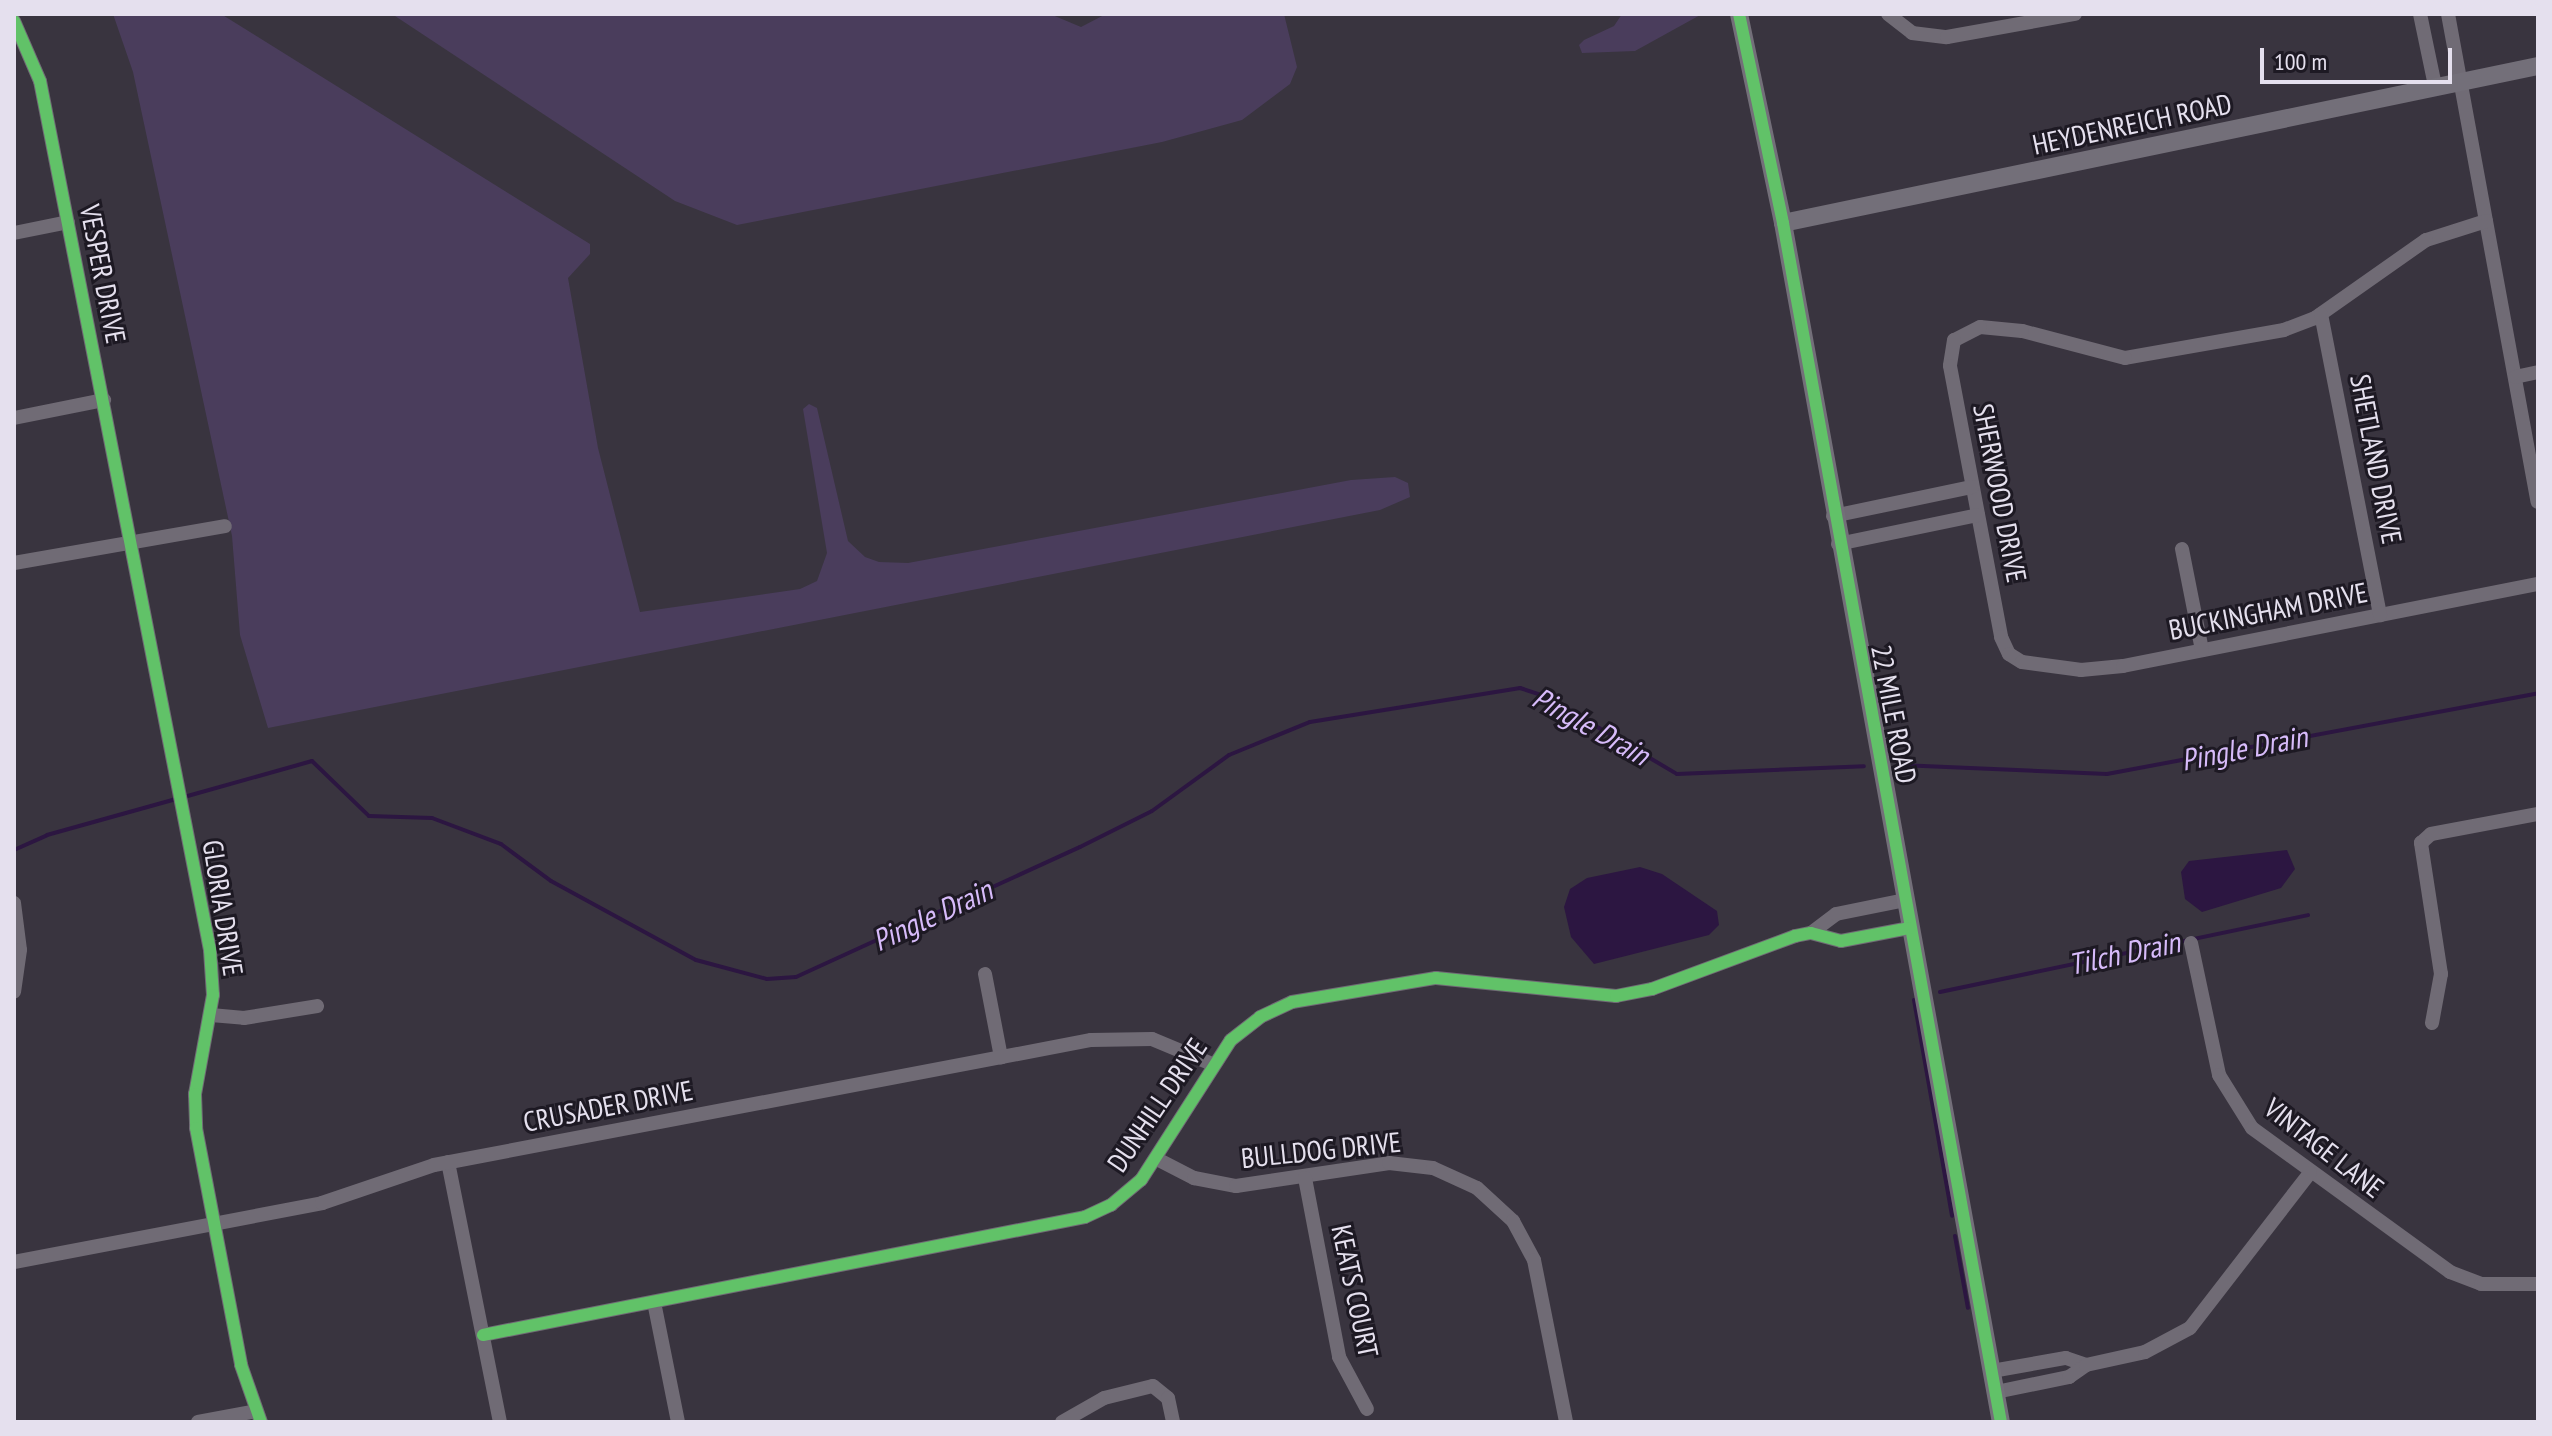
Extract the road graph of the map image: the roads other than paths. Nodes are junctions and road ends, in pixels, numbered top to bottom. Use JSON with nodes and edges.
{"nodes":[{"id":1,"x":1739,"y":14,"type":"edge"},
{"id":2,"x":1888,"y":14,"type":"edge"},
{"id":3,"x":2075,"y":14,"type":"edge"},
{"id":4,"x":2420,"y":14,"type":"edge"},
{"id":5,"x":2448,"y":14,"type":"edge"},
{"id":6,"x":16,"y":28,"type":"edge"},
{"id":7,"x":2538,"y":66,"type":"edge"},
{"id":8,"x":2461,"y":81,"type":"junction"},
{"id":9,"x":2435,"y":86,"type":"junction"},
{"id":10,"x":2486,"y":221,"type":"junction"},
{"id":11,"x":68,"y":222,"type":"junction"},
{"id":12,"x":1783,"y":223,"type":"junction"},
{"id":13,"x":14,"y":233,"type":"edge"},
{"id":14,"x":2321,"y":314,"type":"junction"},
{"id":15,"x":2538,"y":372,"type":"edge"},
{"id":16,"x":2515,"y":377,"type":"junction"},
{"id":17,"x":104,"y":400,"type":"junction"},
{"id":18,"x":14,"y":418,"type":"edge"},
{"id":19,"x":1972,"y":487,"type":"junction"},
{"id":20,"x":2538,"y":502,"type":"edge"},
{"id":21,"x":1978,"y":515,"type":"junction"},
{"id":22,"x":1833,"y":516,"type":"junction"},
{"id":23,"x":225,"y":526,"type":"dead end"},
{"id":24,"x":130,"y":541,"type":"junction"},
{"id":25,"x":1838,"y":544,"type":"junction"},
{"id":26,"x":2182,"y":549,"type":"dead end"},
{"id":27,"x":14,"y":563,"type":"edge"},
{"id":28,"x":2538,"y":584,"type":"edge"},
{"id":29,"x":2380,"y":615,"type":"junction"},
{"id":30,"x":2202,"y":650,"type":"junction"},
{"id":31,"x":2009,"y":654,"type":"joint"},
{"id":32,"x":2538,"y":814,"type":"edge"},
{"id":33,"x":1905,"y":900,"type":"junction"},
{"id":34,"x":14,"y":903,"type":"edge"},
{"id":35,"x":1909,"y":928,"type":"junction"},
{"id":36,"x":1811,"y":933,"type":"junction"},
{"id":37,"x":2191,"y":943,"type":"dead end"},
{"id":38,"x":985,"y":974,"type":"dead end"},
{"id":39,"x":14,"y":992,"type":"edge"},
{"id":40,"x":317,"y":1006,"type":"dead end"},
{"id":41,"x":211,"y":1015,"type":"junction"},
{"id":42,"x":2432,"y":1023,"type":"dead end"},
{"id":43,"x":1001,"y":1057,"type":"junction"},
{"id":44,"x":1212,"y":1064,"type":"junction"},
{"id":45,"x":1157,"y":1159,"type":"junction"},
{"id":46,"x":448,"y":1162,"type":"junction"},
{"id":47,"x":2310,"y":1173,"type":"junction"},
{"id":48,"x":1305,"y":1178,"type":"junction"},
{"id":49,"x":214,"y":1225,"type":"junction"},
{"id":50,"x":14,"y":1262,"type":"edge"},
{"id":51,"x":2538,"y":1284,"type":"edge"},
{"id":52,"x":654,"y":1302,"type":"junction"},
{"id":53,"x":483,"y":1335,"type":"junction"},
{"id":54,"x":2086,"y":1365,"type":"junction"},
{"id":55,"x":1992,"y":1371,"type":"junction"},
{"id":56,"x":1996,"y":1392,"type":"junction"},
{"id":57,"x":1367,"y":1409,"type":"dead end"},
{"id":58,"x":258,"y":1416,"type":"edge"},
{"id":59,"x":198,"y":1422,"type":"edge"},
{"id":60,"x":500,"y":1422,"type":"edge"},
{"id":61,"x":678,"y":1422,"type":"edge"},
{"id":62,"x":1062,"y":1422,"type":"edge"},
{"id":63,"x":1173,"y":1422,"type":"edge"},
{"id":64,"x":1566,"y":1422,"type":"edge"},
{"id":65,"x":2001,"y":1422,"type":"edge"}],
"edges":[{"from":1,"to":12,"type":"street","name":"22 MILE ROAD"},
{"from":2,"to":3,"type":"street"},
{"from":4,"to":9,"type":"street"},
{"from":5,"to":8,"type":"street"},
{"from":6,"to":11,"type":"street","name":"VESPER DRIVE"},
{"from":7,"to":8,"type":"street","name":"HEYDENREICH ROAD"},
{"from":8,"to":9,"type":"street","name":"HEYDENREICH ROAD"},
{"from":8,"to":10,"type":"street"},
{"from":9,"to":12,"type":"street","name":"HEYDENREICH ROAD"},
{"from":10,"to":14,"type":"street"},
{"from":10,"to":16,"type":"street"},
{"from":11,"to":13,"type":"street"},
{"from":11,"to":17,"type":"street","name":"VESPER DRIVE"},
{"from":12,"to":22,"type":"street","name":"22 MILE ROAD"},
{"from":14,"to":19,"type":"street","name":"SHERWOOD DRIVE"},
{"from":14,"to":29,"type":"street","name":"SHETLAND DRIVE"},
{"from":15,"to":16,"type":"street"},
{"from":16,"to":20,"type":"street"},
{"from":17,"to":18,"type":"street"},
{"from":17,"to":24,"type":"street","name":"VESPER DRIVE"},
{"from":19,"to":21,"type":"street","name":"SHERWOOD DRIVE"},
{"from":19,"to":22,"type":"street"},
{"from":21,"to":25,"type":"street"},
{"from":21,"to":31,"type":"street","name":"SHERWOOD DRIVE"},
{"from":22,"to":25,"type":"street","name":"22 MILE ROAD"},
{"from":23,"to":24,"type":"street"},
{"from":24,"to":27,"type":"street"},
{"from":24,"to":41,"type":"street","name":"GLORIA DRIVE"},
{"from":25,"to":33,"type":"street","name":"22 MILE ROAD"},
{"from":26,"to":30,"type":"street"},
{"from":28,"to":29,"type":"street","name":"BUCKINGHAM DRIVE"},
{"from":29,"to":30,"type":"street","name":"BUCKINGHAM DRIVE"},
{"from":30,"to":31,"type":"street","name":"BUCKINGHAM DRIVE"},
{"from":32,"to":42,"type":"street"},
{"from":33,"to":35,"type":"street","name":"22 MILE ROAD"},
{"from":33,"to":36,"type":"street","name":"DUNHILL DRIVE"},
{"from":34,"to":39,"type":"street"},
{"from":35,"to":36,"type":"street","name":"DUNHILL DRIVE"},
{"from":35,"to":55,"type":"street","name":"22 MILE ROAD"},
{"from":36,"to":44,"type":"street","name":"DUNHILL DRIVE"},
{"from":37,"to":47,"type":"street","name":"VINTAGE LANE"},
{"from":38,"to":43,"type":"street"},
{"from":40,"to":41,"type":"street"},
{"from":41,"to":49,"type":"street","name":"GLORIA DRIVE"},
{"from":43,"to":44,"type":"street","name":"CRUSADER DRIVE"},
{"from":43,"to":46,"type":"street","name":"CRUSADER DRIVE"},
{"from":44,"to":45,"type":"street","name":"DUNHILL DRIVE"},
{"from":45,"to":48,"type":"street","name":"BULLDOG DRIVE"},
{"from":45,"to":52,"type":"street","name":"DUNHILL DRIVE"},
{"from":46,"to":49,"type":"street","name":"CRUSADER DRIVE"},
{"from":46,"to":53,"type":"street"},
{"from":47,"to":51,"type":"street","name":"VINTAGE LANE"},
{"from":47,"to":54,"type":"street"},
{"from":48,"to":57,"type":"street","name":"KEATS COURT"},
{"from":48,"to":64,"type":"street","name":"BULLDOG DRIVE"},
{"from":49,"to":50,"type":"street","name":"CRUSADER DRIVE"},
{"from":49,"to":58,"type":"street","name":"GLORIA DRIVE"},
{"from":52,"to":53,"type":"street","name":"DUNHILL DRIVE"},
{"from":52,"to":61,"type":"street"},
{"from":53,"to":60,"type":"street"},
{"from":54,"to":55,"type":"street"},
{"from":54,"to":56,"type":"street"},
{"from":55,"to":56,"type":"street","name":"22 MILE ROAD"},
{"from":56,"to":65,"type":"street","name":"22 MILE ROAD"},
{"from":58,"to":59,"type":"street"},
{"from":62,"to":63,"type":"street"}]}
